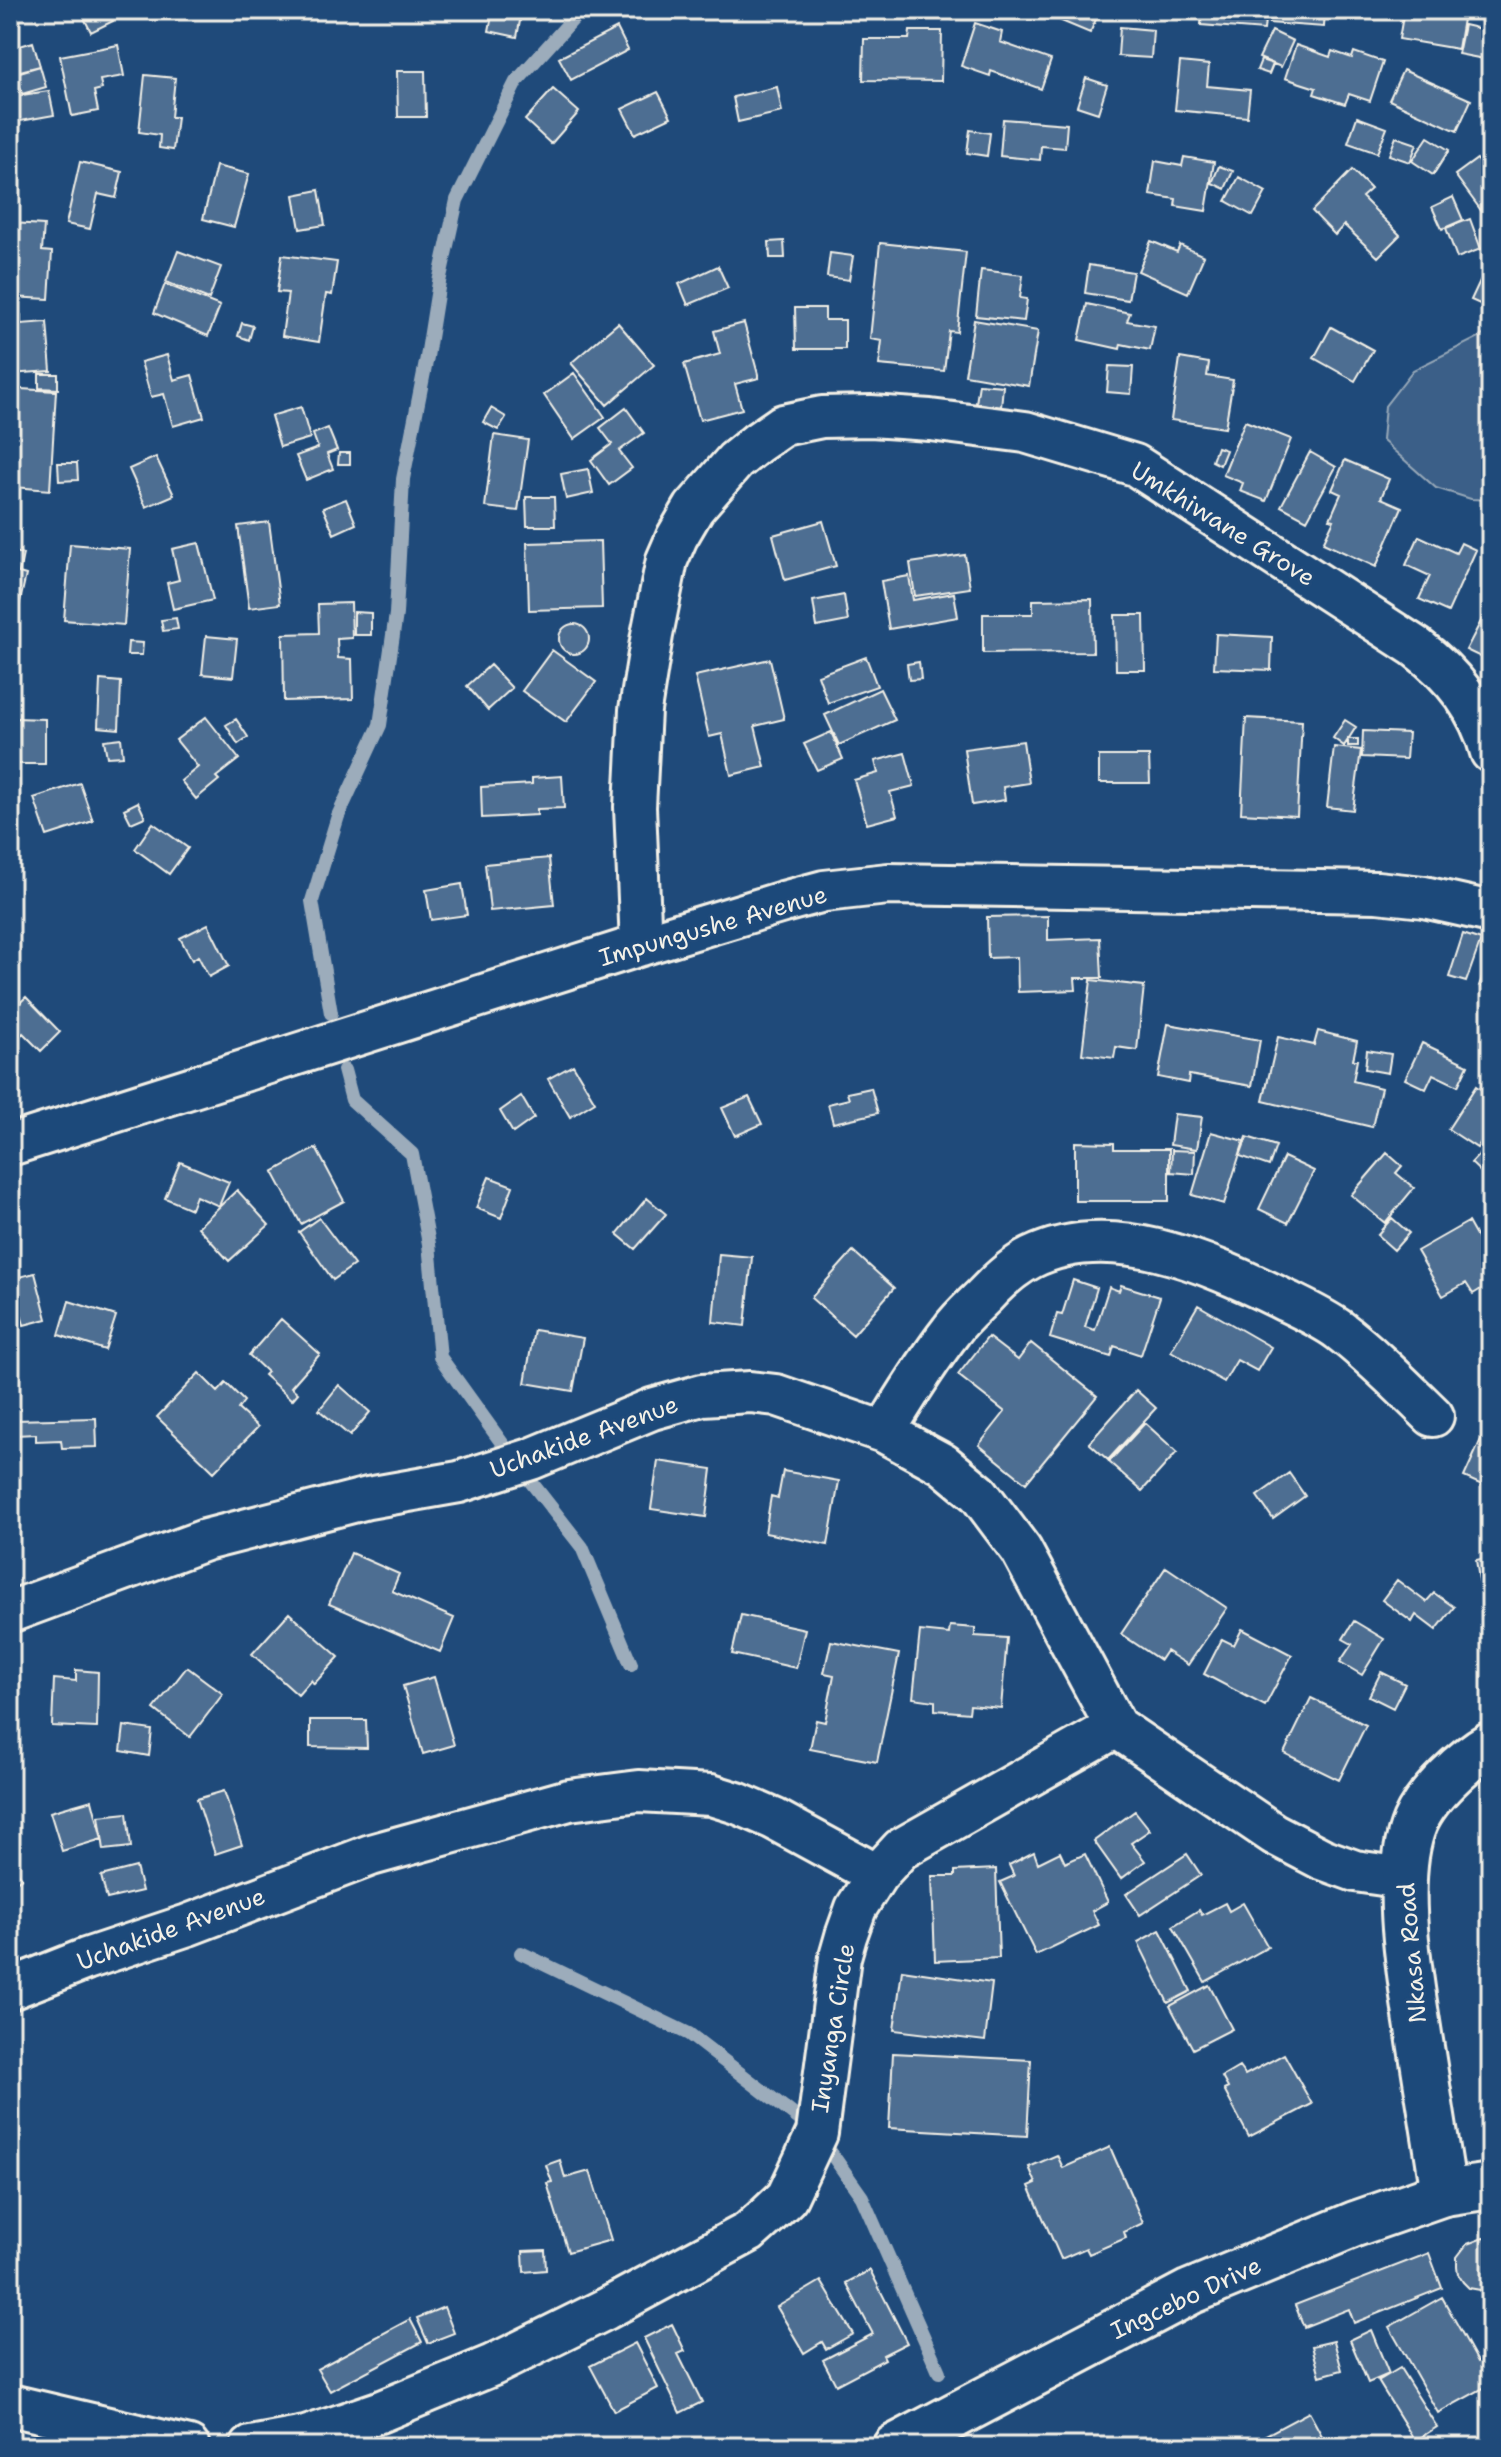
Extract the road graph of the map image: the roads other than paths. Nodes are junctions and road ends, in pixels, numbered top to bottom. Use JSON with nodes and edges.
{"nodes":[{"id":1,"x":1491,"y":752,"type":"edge"},
{"id":2,"x":1491,"y":912,"type":"edge"},
{"id":3,"x":641,"y":945,"type":"junction"},
{"id":4,"x":10,"y":1145,"type":"edge"},
{"id":5,"x":1433,"y":1416,"type":"dead end"},
{"id":6,"x":884,"y":1432,"type":"junction"},
{"id":7,"x":10,"y":1612,"type":"edge"},
{"id":8,"x":1116,"y":1727,"type":"junction"},
{"id":9,"x":1491,"y":1744,"type":"edge"},
{"id":10,"x":877,"y":1875,"type":"junction"},
{"id":11,"x":1404,"y":1878,"type":"junction"},
{"id":12,"x":10,"y":1989,"type":"edge"},
{"id":13,"x":1491,"y":2186,"type":"edge"},
{"id":14,"x":1444,"y":2193,"type":"junction"},
{"id":15,"x":10,"y":2405,"type":"edge"},
{"id":16,"x":189,"y":2447,"type":"edge"},
{"id":17,"x":251,"y":2447,"type":"edge"},
{"id":18,"x":895,"y":2447,"type":"edge"}],
"edges":[{"from":1,"to":3,"type":"street","name":"Umkhiwane Grove"},
{"from":2,"to":3,"type":"street","name":"Impungushe Avenue"},
{"from":3,"to":4,"type":"street","name":"Impungushe Avenue"},
{"from":5,"to":6,"type":"street"},
{"from":6,"to":7,"type":"street","name":"Uchakide Avenue"},
{"from":6,"to":8,"type":"street","name":"Uchakide Avenue"},
{"from":8,"to":10,"type":"street","name":"Inyanga Circle"},
{"from":8,"to":11,"type":"street"},
{"from":9,"to":11,"type":"main road","name":"Nkasa Road"},
{"from":10,"to":12,"type":"street","name":"Uchakide Avenue"},
{"from":10,"to":17,"type":"street","name":"Inyanga Circle"},
{"from":11,"to":14,"type":"main road","name":"Nkasa Road"},
{"from":13,"to":14,"type":"main road","name":"Ingcebo Drive"},
{"from":14,"to":18,"type":"main road","name":"Ingcebo Drive"},
{"from":15,"to":16,"type":"street"}]}
